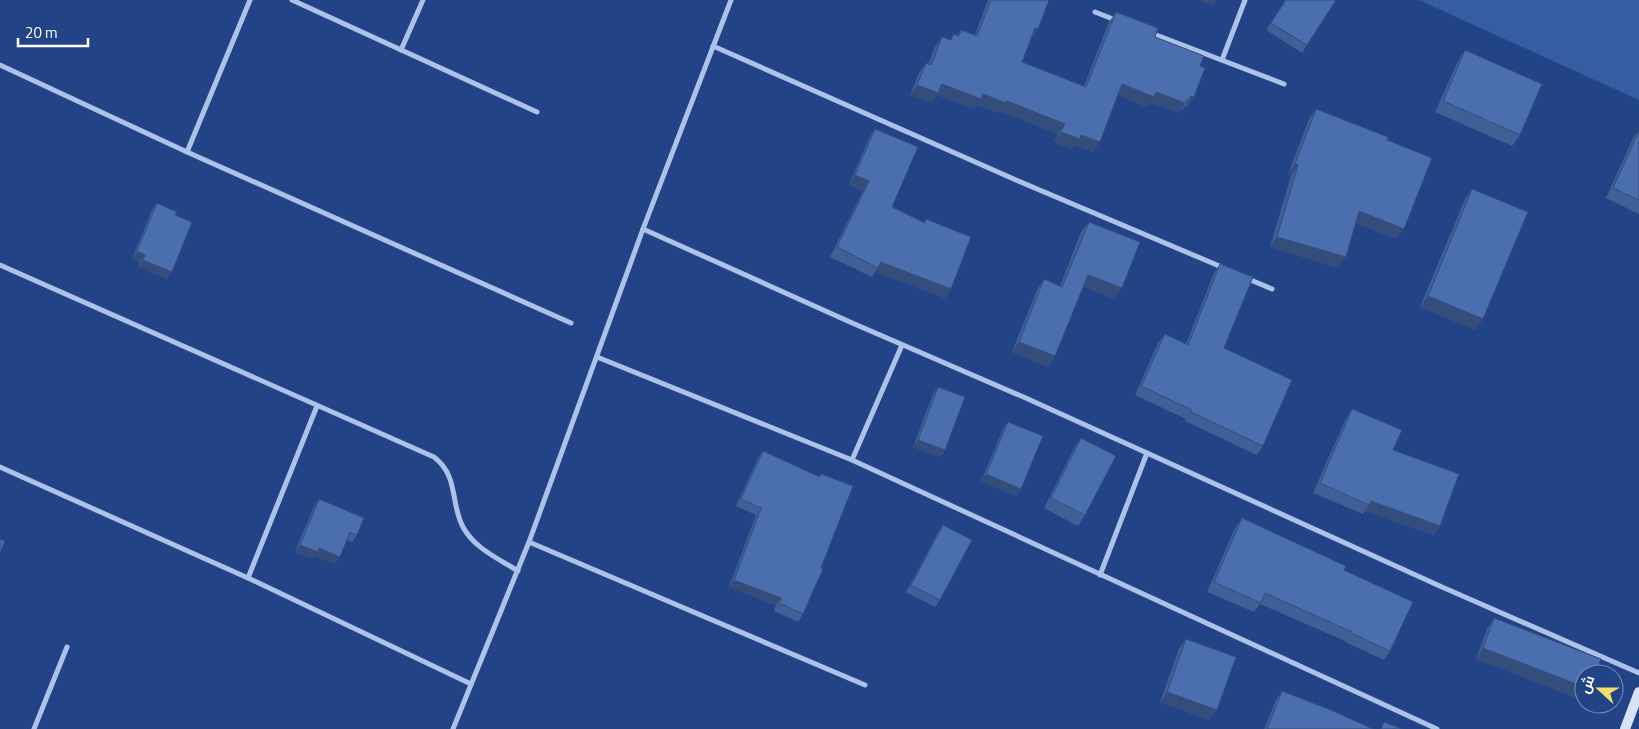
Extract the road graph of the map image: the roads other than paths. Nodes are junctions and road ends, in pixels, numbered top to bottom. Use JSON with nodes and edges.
{"nodes":[{"id":1,"x":250,"y":0,"type":"edge"},
{"id":2,"x":292,"y":0,"type":"edge"},
{"id":3,"x":423,"y":0,"type":"edge"},
{"id":4,"x":731,"y":0,"type":"edge"},
{"id":5,"x":1245,"y":0,"type":"edge"},
{"id":6,"x":1095,"y":12,"type":"dead end"},
{"id":7,"x":1122,"y":22,"type":"edge"},
{"id":8,"x":1149,"y":33,"type":"edge"},
{"id":9,"x":713,"y":46,"type":"junction"},
{"id":10,"x":401,"y":50,"type":"junction"},
{"id":11,"x":1222,"y":60,"type":"junction"},
{"id":12,"x":0,"y":65,"type":"edge"},
{"id":13,"x":1284,"y":84,"type":"dead end"},
{"id":14,"x":537,"y":112,"type":"dead end"},
{"id":15,"x":187,"y":152,"type":"junction"},
{"id":16,"x":643,"y":229,"type":"junction"},
{"id":17,"x":0,"y":266,"type":"edge"},
{"id":18,"x":1229,"y":270,"type":"edge"},
{"id":19,"x":1238,"y":274,"type":"edge"},
{"id":20,"x":1272,"y":289,"type":"dead end"},
{"id":21,"x":571,"y":323,"type":"dead end"},
{"id":22,"x":902,"y":344,"type":"junction"},
{"id":23,"x":597,"y":357,"type":"junction"},
{"id":24,"x":317,"y":406,"type":"junction"},
{"id":25,"x":1148,"y":453,"type":"junction"},
{"id":26,"x":852,"y":460,"type":"junction"},
{"id":27,"x":0,"y":467,"type":"edge"},
{"id":28,"x":529,"y":542,"type":"junction"},
{"id":29,"x":518,"y":571,"type":"junction"},
{"id":30,"x":1100,"y":575,"type":"junction"},
{"id":31,"x":248,"y":578,"type":"junction"},
{"id":32,"x":67,"y":647,"type":"dead end"},
{"id":33,"x":1639,"y":673,"type":"edge"},
{"id":34,"x":471,"y":684,"type":"junction"},
{"id":35,"x":865,"y":685,"type":"dead end"},
{"id":36,"x":1639,"y":692,"type":"edge"},
{"id":37,"x":34,"y":729,"type":"edge"},
{"id":38,"x":453,"y":729,"type":"edge"},
{"id":39,"x":1437,"y":729,"type":"edge"},
{"id":40,"x":1625,"y":729,"type":"edge"}],
"edges":[{"from":1,"to":15,"type":"street"},
{"from":2,"to":10,"type":"street"},
{"from":3,"to":10,"type":"street"},
{"from":4,"to":9,"type":"street"},
{"from":5,"to":11,"type":"street"},
{"from":6,"to":7,"type":"street"},
{"from":8,"to":11,"type":"street"},
{"from":9,"to":16,"type":"street"},
{"from":9,"to":18,"type":"street"},
{"from":10,"to":14,"type":"street"},
{"from":11,"to":13,"type":"street"},
{"from":12,"to":15,"type":"street"},
{"from":15,"to":21,"type":"street"},
{"from":16,"to":22,"type":"street"},
{"from":16,"to":23,"type":"street"},
{"from":17,"to":24,"type":"street"},
{"from":19,"to":20,"type":"street"},
{"from":22,"to":25,"type":"street"},
{"from":22,"to":26,"type":"street"},
{"from":23,"to":26,"type":"street"},
{"from":23,"to":28,"type":"street"},
{"from":24,"to":29,"type":"street"},
{"from":24,"to":31,"type":"street"},
{"from":25,"to":30,"type":"street"},
{"from":25,"to":33,"type":"street"},
{"from":26,"to":30,"type":"street"},
{"from":27,"to":31,"type":"street"},
{"from":28,"to":29,"type":"street"},
{"from":28,"to":35,"type":"street"},
{"from":29,"to":34,"type":"street"},
{"from":30,"to":39,"type":"street"},
{"from":31,"to":34,"type":"street"},
{"from":32,"to":37,"type":"street"},
{"from":34,"to":38,"type":"street"},
{"from":36,"to":40,"type":"main road"}]}
